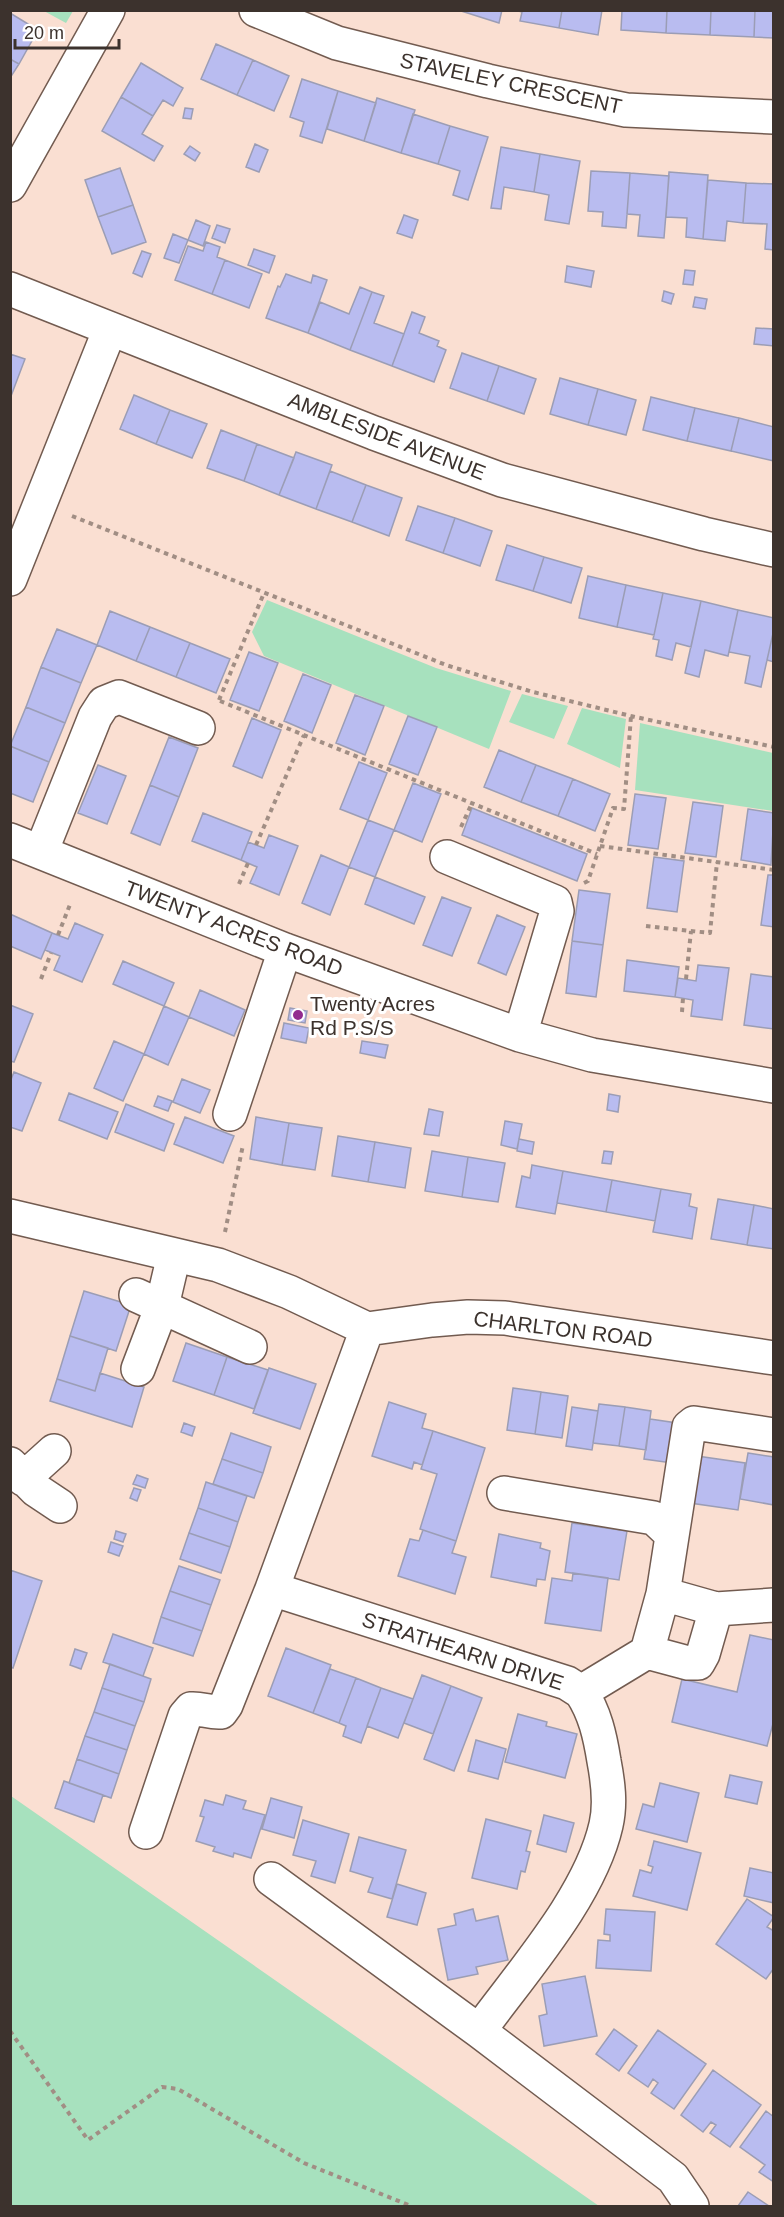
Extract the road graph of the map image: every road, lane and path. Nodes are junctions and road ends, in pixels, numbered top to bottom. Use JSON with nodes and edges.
{"nodes":[{"id":1,"x":108,"y":10,"type":"edge"},
{"id":2,"x":256,"y":10,"type":"edge"},
{"id":3,"x":774,"y":117,"type":"edge"},
{"id":4,"x":10,"y":185,"type":"edge"},
{"id":5,"x":10,"y":289,"type":"edge"},
{"id":6,"x":110,"y":329,"type":"junction"},
{"id":7,"x":41,"y":503,"type":"junction"},
{"id":8,"x":774,"y":550,"type":"edge"},
{"id":9,"x":10,"y":579,"type":"edge"},
{"id":10,"x":264,"y":593,"type":"junction"},
{"id":11,"x":219,"y":700,"type":"junction"},
{"id":12,"x":631,"y":716,"type":"junction"},
{"id":13,"x":198,"y":728,"type":"joint"},
{"id":14,"x":304,"y":735,"type":"junction"},
{"id":15,"x":774,"y":747,"type":"edge"},
{"id":16,"x":10,"y":840,"type":"edge"},
{"id":17,"x":256,"y":845,"type":"dead end"},
{"id":18,"x":600,"y":846,"type":"junction"},
{"id":19,"x":40,"y":852,"type":"junction"},
{"id":20,"x":597,"y":854,"type":"junction"},
{"id":21,"x":447,"y":857,"type":"dead end"},
{"id":22,"x":717,"y":862,"type":"junction"},
{"id":23,"x":248,"y":863,"type":"dead end"},
{"id":24,"x":774,"y":870,"type":"edge"},
{"id":25,"x":239,"y":884,"type":"dead end"},
{"id":26,"x":555,"y":902,"type":"junction"},
{"id":27,"x":646,"y":926,"type":"dead end"},
{"id":28,"x":691,"y":931,"type":"junction"},
{"id":29,"x":285,"y":950,"type":"junction"},
{"id":30,"x":51,"y":953,"type":"dead end"},
{"id":31,"x":41,"y":979,"type":"dead end"},
{"id":32,"x":686,"y":979,"type":"dead end"},
{"id":33,"x":683,"y":998,"type":"dead end"},
{"id":34,"x":682,"y":1012,"type":"dead end"},
{"id":35,"x":520,"y":1035,"type":"junction"},
{"id":36,"x":774,"y":1086,"type":"edge"},
{"id":37,"x":230,"y":1114,"type":"joint"},
{"id":38,"x":10,"y":1216,"type":"edge"},
{"id":39,"x":174,"y":1255,"type":"junction"},
{"id":40,"x":218,"y":1265,"type":"junction"},
{"id":41,"x":149,"y":1300,"type":"junction"},
{"id":42,"x":367,"y":1329,"type":"junction"},
{"id":43,"x":250,"y":1347,"type":"dead end"},
{"id":44,"x":774,"y":1358,"type":"edge"},
{"id":45,"x":138,"y":1369,"type":"dead end"},
{"id":46,"x":774,"y":1435,"type":"edge"},
{"id":47,"x":54,"y":1451,"type":"dead end"},
{"id":48,"x":17,"y":1472,"type":"edge"},
{"id":49,"x":504,"y":1493,"type":"dead end"},
{"id":50,"x":60,"y":1506,"type":"dead end"},
{"id":51,"x":672,"y":1535,"type":"junction"},
{"id":52,"x":272,"y":1589,"type":"junction"},
{"id":53,"x":663,"y":1594,"type":"junction"},
{"id":54,"x":774,"y":1605,"type":"edge"},
{"id":55,"x":716,"y":1609,"type":"junction"},
{"id":56,"x":647,"y":1653,"type":"junction"},
{"id":57,"x":581,"y":1692,"type":"junction"},
{"id":58,"x":146,"y":1832,"type":"dead end"},
{"id":59,"x":271,"y":1879,"type":"dead end"},
{"id":60,"x":10,"y":2031,"type":"edge"},
{"id":61,"x":479,"y":2031,"type":"junction"},
{"id":62,"x":411,"y":2206,"type":"edge"},
{"id":63,"x":692,"y":2206,"type":"edge"}],
"edges":[{"from":1,"to":4,"type":"street"},
{"from":2,"to":3,"type":"street","name":"STAVELEY CRESCENT"},
{"from":5,"to":6,"type":"street","name":"AMBLESIDE AVENUE"},
{"from":6,"to":7,"type":"street"},
{"from":6,"to":8,"type":"street","name":"AMBLESIDE AVENUE"},
{"from":7,"to":9,"type":"street"},
{"from":7,"to":10,"type":"path"},
{"from":10,"to":11,"type":"path"},
{"from":10,"to":12,"type":"path"},
{"from":11,"to":13,"type":"path"},
{"from":11,"to":14,"type":"path"},
{"from":12,"to":15,"type":"path"},
{"from":12,"to":18,"type":"path"},
{"from":13,"to":19,"type":"street"},
{"from":14,"to":17,"type":"path"},
{"from":14,"to":20,"type":"path"},
{"from":16,"to":19,"type":"street","name":"TWENTY ACRES ROAD"},
{"from":18,"to":20,"type":"path"},
{"from":18,"to":22,"type":"path"},
{"from":19,"to":29,"type":"street","name":"TWENTY ACRES ROAD"},
{"from":20,"to":26,"type":"path"},
{"from":21,"to":26,"type":"street"},
{"from":22,"to":24,"type":"path"},
{"from":22,"to":28,"type":"path"},
{"from":23,"to":25,"type":"path"},
{"from":26,"to":35,"type":"street"},
{"from":27,"to":28,"type":"path"},
{"from":28,"to":32,"type":"path"},
{"from":29,"to":35,"type":"street","name":"TWENTY ACRES ROAD"},
{"from":29,"to":37,"type":"street"},
{"from":30,"to":31,"type":"path"},
{"from":33,"to":34,"type":"path"},
{"from":35,"to":36,"type":"street","name":"TWENTY ACRES ROAD"},
{"from":37,"to":40,"type":"path"},
{"from":38,"to":39,"type":"street"},
{"from":39,"to":40,"type":"street"},
{"from":39,"to":41,"type":"street"},
{"from":40,"to":42,"type":"street"},
{"from":41,"to":43,"type":"street"},
{"from":41,"to":45,"type":"street"},
{"from":42,"to":44,"type":"street","name":"CHARLTON ROAD"},
{"from":42,"to":52,"type":"street"},
{"from":46,"to":51,"type":"street"},
{"from":47,"to":48,"type":"street"},
{"from":48,"to":50,"type":"street"},
{"from":49,"to":51,"type":"street"},
{"from":51,"to":53,"type":"street"},
{"from":52,"to":57,"type":"street","name":"STRATHEARN DRIVE"},
{"from":52,"to":58,"type":"street"},
{"from":53,"to":55,"type":"street"},
{"from":53,"to":56,"type":"street"},
{"from":54,"to":55,"type":"street"},
{"from":55,"to":56,"type":"street"},
{"from":56,"to":57,"type":"street","name":"STRATHEARN DRIVE"},
{"from":57,"to":61,"type":"street"},
{"from":59,"to":61,"type":"street"},
{"from":60,"to":62,"type":"path"},
{"from":61,"to":63,"type":"street"}]}
